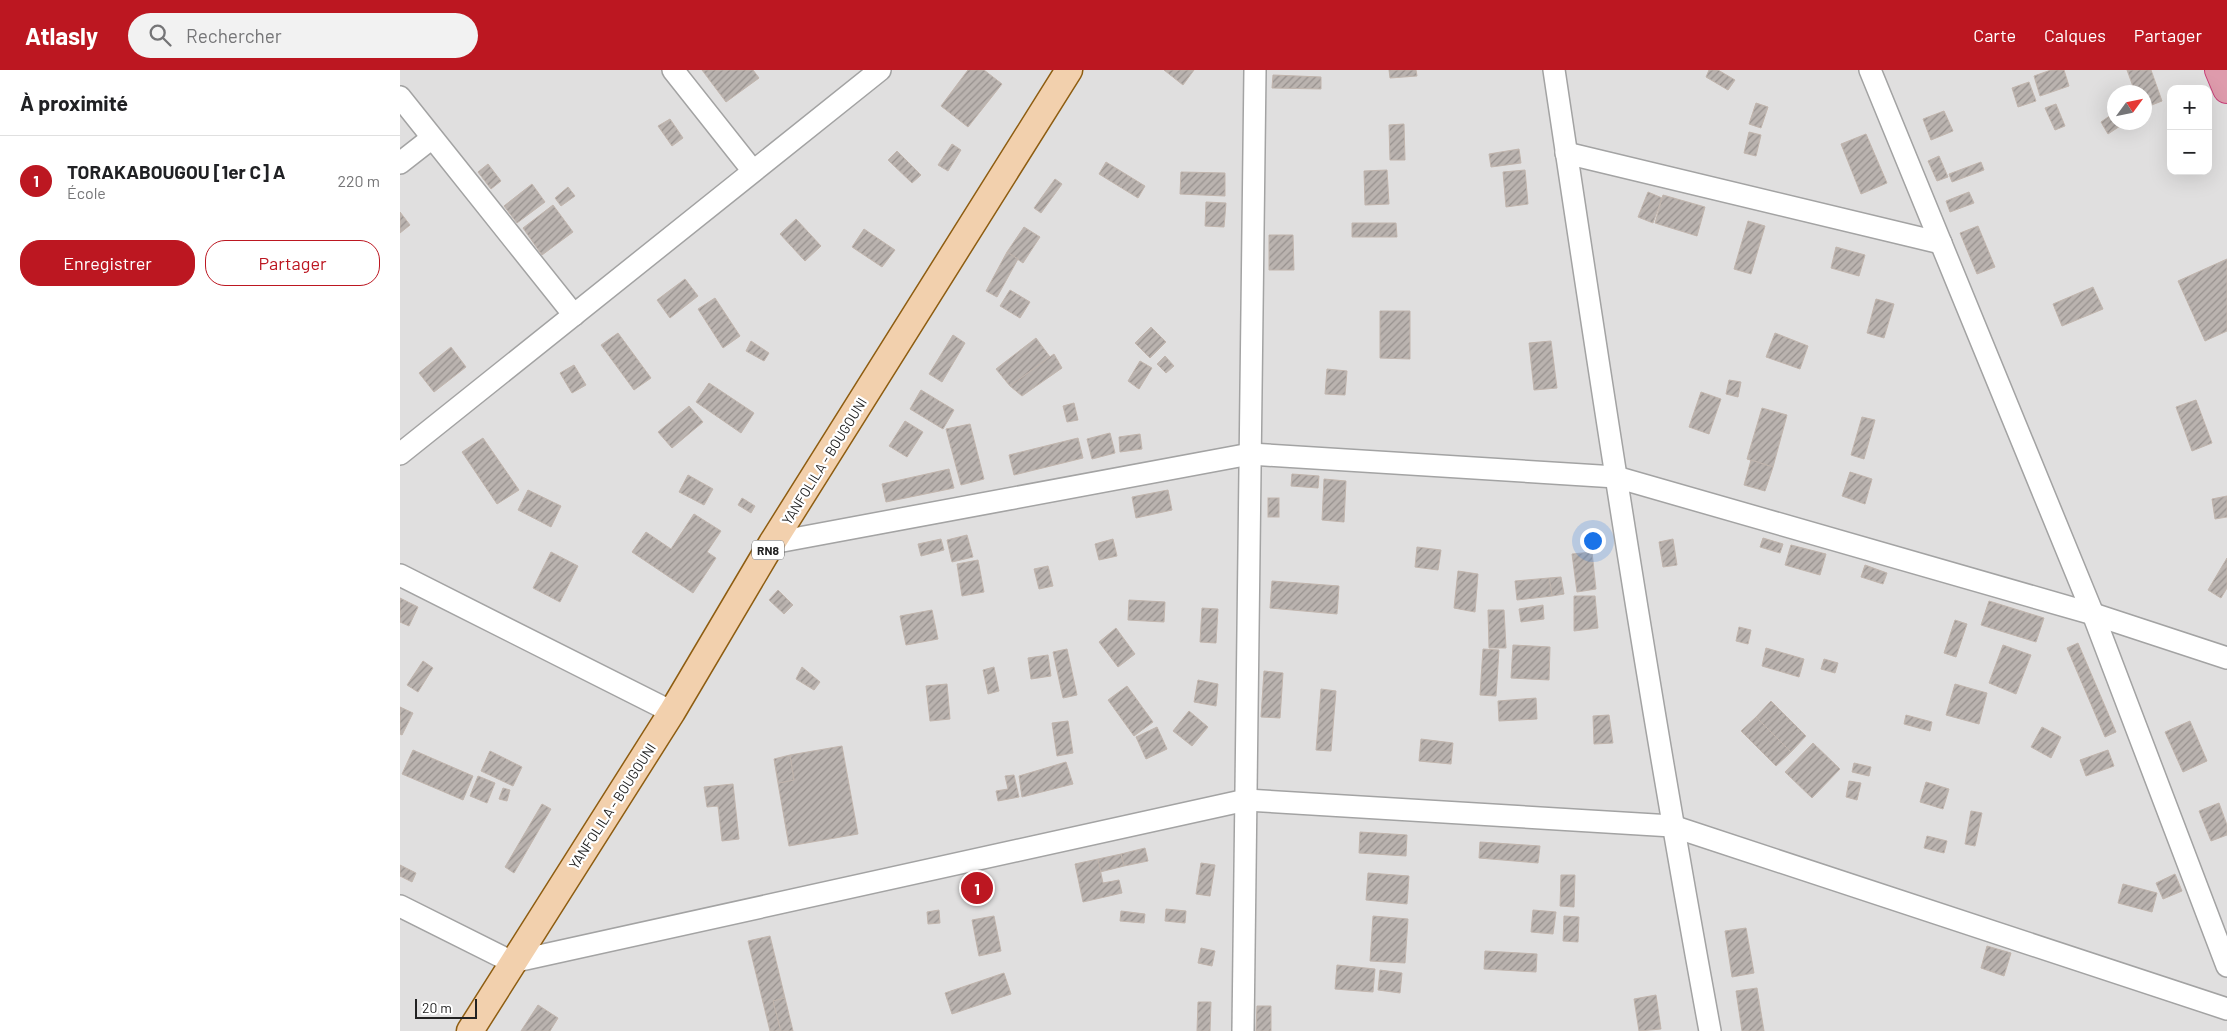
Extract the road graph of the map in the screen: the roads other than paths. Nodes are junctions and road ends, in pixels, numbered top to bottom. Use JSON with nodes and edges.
{"nodes":[{"id":1,"x":673,"y":70,"type":"edge"},
{"id":2,"x":880,"y":70,"type":"edge"},
{"id":3,"x":1069,"y":70,"type":"edge"},
{"id":4,"x":1255,"y":70,"type":"edge"},
{"id":5,"x":1554,"y":70,"type":"edge"},
{"id":6,"x":1870,"y":70,"type":"edge"},
{"id":7,"x":2219,"y":70,"type":"edge"},
{"id":8,"x":2227,"y":89,"type":"edge"},
{"id":9,"x":400,"y":97,"type":"edge"},
{"id":10,"x":432,"y":138,"type":"junction"},
{"id":11,"x":1566,"y":153,"type":"junction"},
{"id":12,"x":400,"y":163,"type":"edge"},
{"id":13,"x":754,"y":171,"type":"junction"},
{"id":14,"x":1941,"y":243,"type":"junction"},
{"id":15,"x":574,"y":315,"type":"junction"},
{"id":16,"x":400,"y":454,"type":"edge"},
{"id":17,"x":1250,"y":454,"type":"junction"},
{"id":18,"x":1616,"y":477,"type":"junction"},
{"id":19,"x":772,"y":543,"type":"junction"},
{"id":20,"x":400,"y":575,"type":"edge"},
{"id":21,"x":2093,"y":614,"type":"junction"},
{"id":22,"x":2227,"y":658,"type":"edge"},
{"id":23,"x":672,"y":712,"type":"junction"},
{"id":24,"x":1246,"y":800,"type":"junction"},
{"id":25,"x":1672,"y":826,"type":"junction"},
{"id":26,"x":400,"y":906,"type":"edge"},
{"id":27,"x":512,"y":962,"type":"junction"},
{"id":28,"x":2227,"y":966,"type":"edge"},
{"id":29,"x":2227,"y":1009,"type":"edge"},
{"id":30,"x":470,"y":1031,"type":"edge"},
{"id":31,"x":1243,"y":1031,"type":"edge"},
{"id":32,"x":1710,"y":1031,"type":"edge"}],
"edges":[{"from":1,"to":13,"type":"street"},
{"from":2,"to":13,"type":"street"},
{"from":3,"to":19,"type":"main road","name":"YANFOLILA - BOUGOUNI","number":"RN8"},
{"from":4,"to":17,"type":"street"},
{"from":5,"to":11,"type":"street"},
{"from":6,"to":14,"type":"street"},
{"from":7,"to":8,"type":"highway"},
{"from":9,"to":10,"type":"street"},
{"from":10,"to":12,"type":"street"},
{"from":10,"to":15,"type":"street"},
{"from":11,"to":14,"type":"street"},
{"from":11,"to":18,"type":"street"},
{"from":13,"to":15,"type":"street"},
{"from":14,"to":21,"type":"street"},
{"from":15,"to":16,"type":"street"},
{"from":17,"to":18,"type":"street"},
{"from":17,"to":19,"type":"street"},
{"from":17,"to":24,"type":"street"},
{"from":18,"to":21,"type":"street"},
{"from":18,"to":25,"type":"street"},
{"from":19,"to":23,"type":"main road","name":"YANFOLILA - BOUGOUNI","number":"RN8"},
{"from":20,"to":23,"type":"street"},
{"from":21,"to":22,"type":"street"},
{"from":21,"to":28,"type":"street"},
{"from":23,"to":27,"type":"main road","name":"YANFOLILA - BOUGOUNI","number":"RN8"},
{"from":24,"to":25,"type":"street"},
{"from":24,"to":27,"type":"street"},
{"from":24,"to":31,"type":"street"},
{"from":25,"to":29,"type":"street"},
{"from":25,"to":32,"type":"street"},
{"from":26,"to":27,"type":"street"},
{"from":27,"to":30,"type":"main road","name":"YANFOLILA - BOUGOUNI","number":"RN8"}]}
